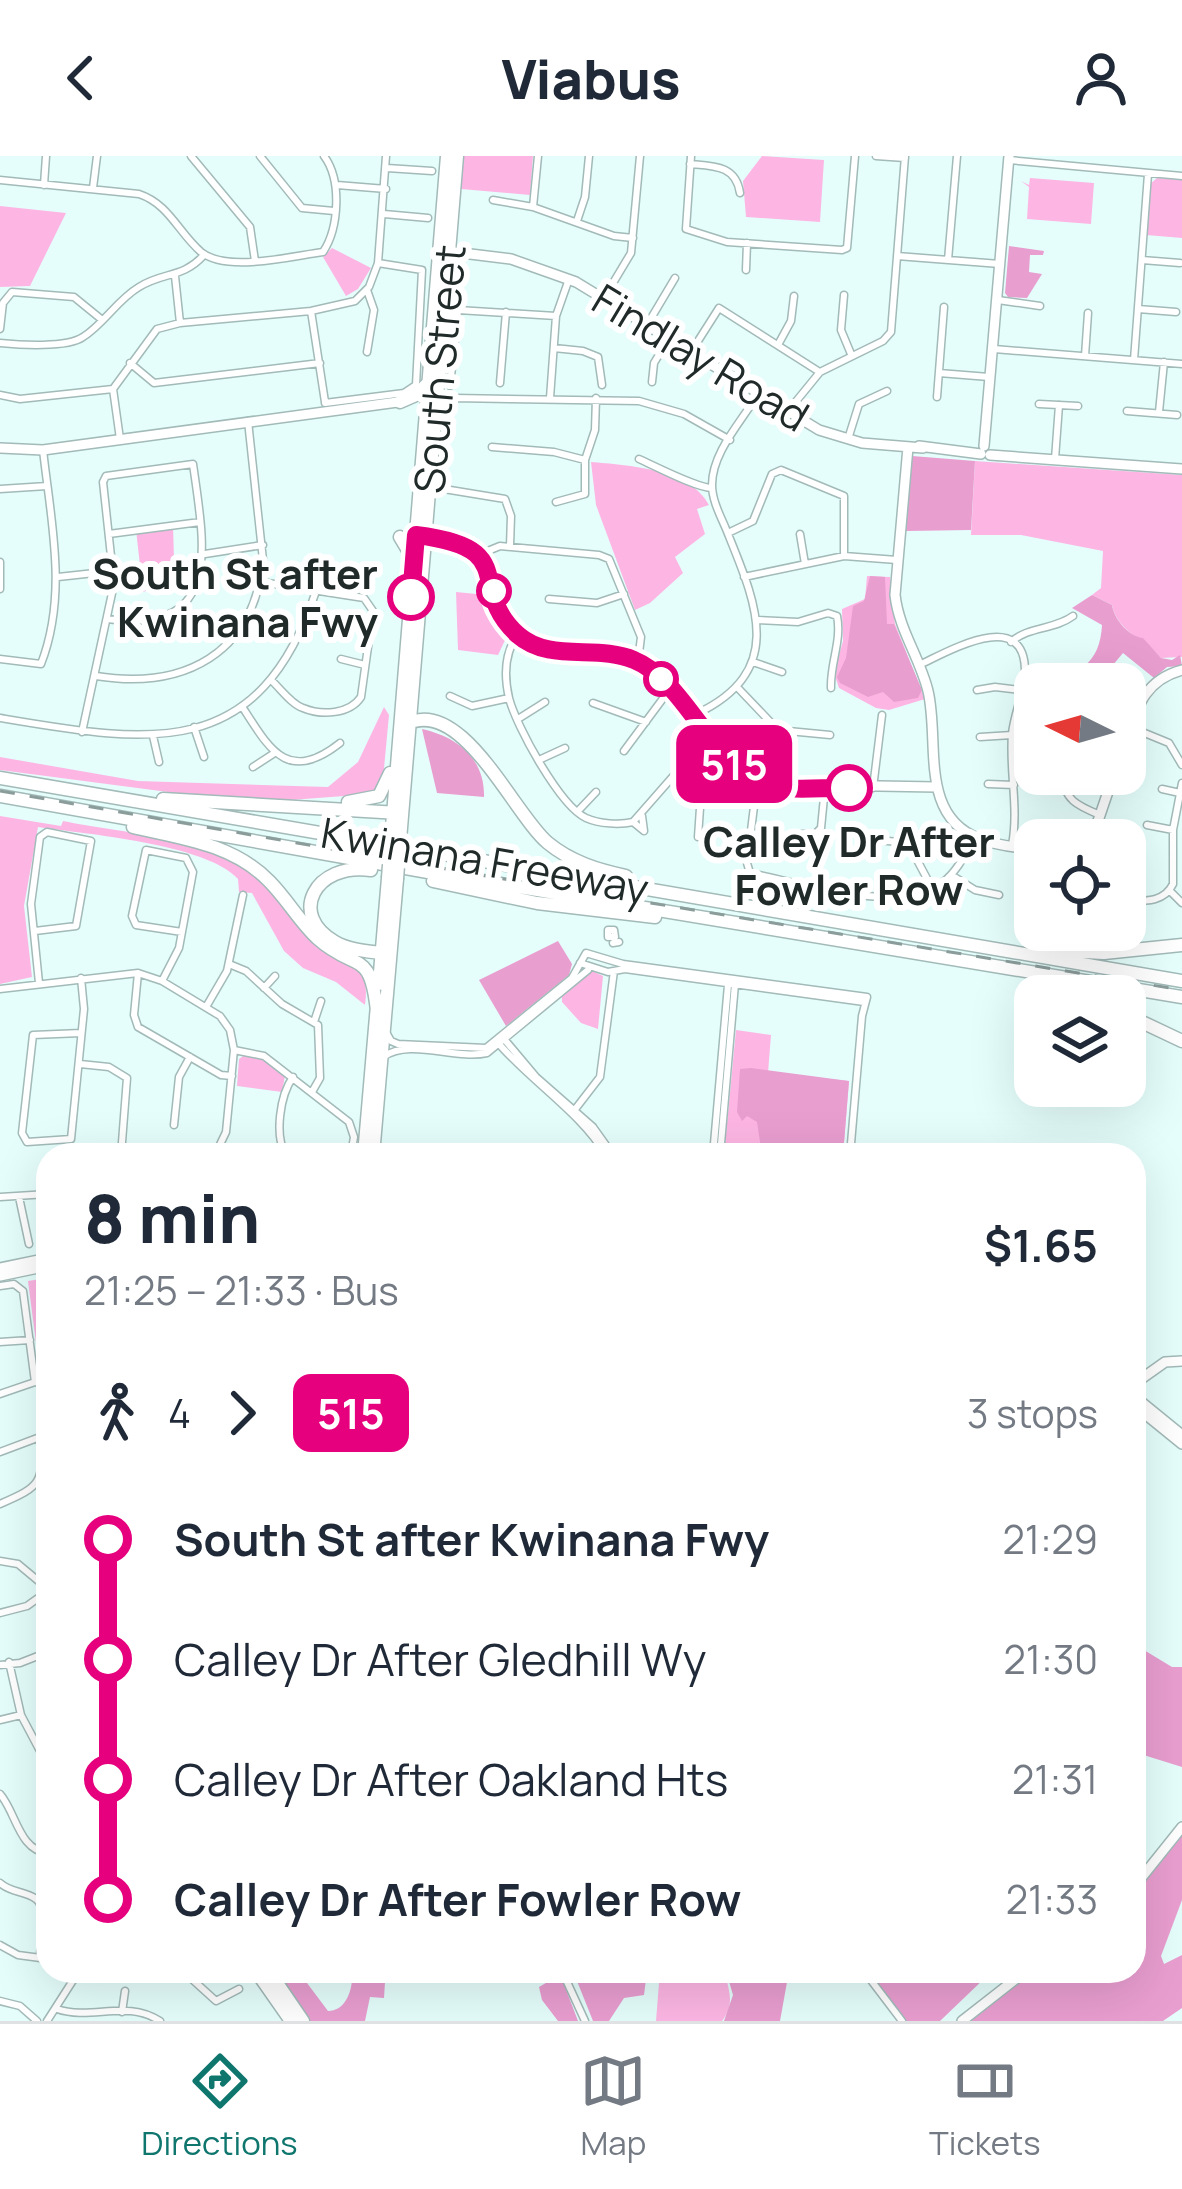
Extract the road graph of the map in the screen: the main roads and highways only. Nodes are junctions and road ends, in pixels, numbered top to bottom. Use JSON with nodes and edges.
{"nodes":[{"id":1,"x":446,"y":156,"type":"edge"},
{"id":2,"x":457,"y":156,"type":"edge"},
{"id":3,"x":1009,"y":158,"type":"edge"},
{"id":4,"x":439,"y":242,"type":"junction"},
{"id":5,"x":454,"y":254,"type":"junction"},
{"id":6,"x":437,"y":269,"type":"junction"},
{"id":7,"x":429,"y":381,"type":"junction"},
{"id":8,"x":427,"y":403,"type":"junction"},
{"id":9,"x":907,"y":447,"type":"junction"},
{"id":10,"x":988,"y":448,"type":"junction"},
{"id":11,"x":0,"y":450,"type":"edge"},
{"id":12,"x":1182,"y":469,"type":"edge"},
{"id":13,"x":422,"y":534,"type":"junction"},
{"id":14,"x":418,"y":562,"type":"junction"},
{"id":15,"x":414,"y":610,"type":"junction"},
{"id":16,"x":407,"y":638,"type":"junction"},
{"id":17,"x":415,"y":660,"type":"junction"},
{"id":18,"x":1182,"y":670,"type":"edge"},
{"id":19,"x":1146,"y":690,"type":"edge"},
{"id":20,"x":428,"y":722,"type":"junction"},
{"id":21,"x":405,"y":726,"type":"junction"},
{"id":22,"x":0,"y":778,"type":"edge"},
{"id":23,"x":936,"y":785,"type":"junction"},
{"id":24,"x":96,"y":794,"type":"junction"},
{"id":25,"x":0,"y":796,"type":"edge"},
{"id":26,"x":51,"y":805,"type":"junction"},
{"id":27,"x":299,"y":806,"type":"junction"},
{"id":28,"x":397,"y":815,"type":"junction"},
{"id":29,"x":1014,"y":846,"type":"edge"},
{"id":30,"x":746,"y":904,"type":"junction"},
{"id":31,"x":751,"y":924,"type":"junction"},
{"id":32,"x":981,"y":946,"type":"junction"},
{"id":33,"x":1178,"y":946,"type":"edge"},
{"id":34,"x":385,"y":952,"type":"junction"},
{"id":35,"x":925,"y":952,"type":"junction"},
{"id":36,"x":357,"y":962,"type":"junction"},
{"id":37,"x":1024,"y":975,"type":"edge"},
{"id":38,"x":1182,"y":981,"type":"edge"},
{"id":39,"x":1182,"y":997,"type":"edge"},
{"id":40,"x":377,"y":1010,"type":"junction"},
{"id":41,"x":1146,"y":1024,"type":"edge"},
{"id":42,"x":1180,"y":1040,"type":"edge"},
{"id":43,"x":369,"y":1143,"type":"edge"},
{"id":44,"x":370,"y":1143,"type":"edge"},
{"id":45,"x":36,"y":1265,"type":"edge"},
{"id":46,"x":3,"y":1273,"type":"edge"},
{"id":47,"x":1182,"y":1361,"type":"edge"},
{"id":48,"x":1146,"y":1375,"type":"edge"},
{"id":49,"x":1146,"y":1410,"type":"edge"},
{"id":50,"x":1182,"y":1439,"type":"edge"},
{"id":51,"x":1182,"y":1827,"type":"edge"},
{"id":52,"x":1146,"y":1872,"type":"edge"},
{"id":53,"x":265,"y":1983,"type":"edge"},
{"id":54,"x":277,"y":1983,"type":"edge"},
{"id":55,"x":1011,"y":1983,"type":"edge"},
{"id":56,"x":291,"y":2020,"type":"edge"},
{"id":57,"x":958,"y":2021,"type":"edge"}],
"edges":[{"from":1,"to":4,"type":"highway","name":"South Street"},
{"from":2,"to":5,"type":"highway","name":"South Street"},
{"from":3,"to":10,"type":"main road"},
{"from":4,"to":5,"type":"main road"},
{"from":4,"to":6,"type":"highway","name":"South Street"},
{"from":5,"to":6,"type":"main road"},
{"from":5,"to":8,"type":"highway","name":"South Street"},
{"from":5,"to":9,"type":"main road","name":"Findlay Road"},
{"from":6,"to":7,"type":"highway","name":"South Street"},
{"from":7,"to":8,"type":"highway","name":"South Street"},
{"from":7,"to":8,"type":"highway"},
{"from":8,"to":11,"type":"main road"},
{"from":8,"to":13,"type":"highway","name":"South Street"},
{"from":8,"to":13,"type":"highway","name":"South Street"},
{"from":9,"to":10,"type":"main road","name":"Findlay Road"},
{"from":9,"to":23,"type":"main road"},
{"from":10,"to":12,"type":"main road","name":"Findlay Road"},
{"from":13,"to":14,"type":"highway","name":"South Street"},
{"from":13,"to":14,"type":"highway"},
{"from":13,"to":23,"type":"main road"},
{"from":14,"to":15,"type":"highway","name":"South Street"},
{"from":15,"to":16,"type":"highway","name":"South Street"},
{"from":15,"to":17,"type":"highway","name":"South Street"},
{"from":16,"to":21,"type":"highway","name":"South Street"},
{"from":16,"to":27,"type":"highway"},
{"from":17,"to":20,"type":"highway"},
{"from":17,"to":21,"type":"highway","name":"South Street"},
{"from":18,"to":19,"type":"main road"},
{"from":20,"to":21,"type":"highway"},
{"from":20,"to":30,"type":"highway"},
{"from":21,"to":28,"type":"highway","name":"South Street"},
{"from":22,"to":24,"type":"highway","name":"Kwinana Freeway"},
{"from":23,"to":29,"type":"main road"},
{"from":24,"to":27,"type":"highway"},
{"from":24,"to":30,"type":"highway","name":"Kwinana Freeway"},
{"from":25,"to":26,"type":"highway","name":"Kwinana Freeway"},
{"from":26,"to":31,"type":"highway","name":"Kwinana Freeway"},
{"from":26,"to":36,"type":"highway"},
{"from":27,"to":28,"type":"highway"},
{"from":28,"to":34,"type":"highway","name":"South Street","bridge":true},
{"from":30,"to":32,"type":"highway","name":"Kwinana Freeway"},
{"from":31,"to":34,"type":"highway"},
{"from":31,"to":35,"type":"highway","name":"Kwinana Freeway"},
{"from":32,"to":33,"type":"highway"},
{"from":32,"to":38,"type":"highway","name":"Kwinana Freeway"},
{"from":34,"to":36,"type":"highway"},
{"from":34,"to":40,"type":"highway","name":"South Street"},
{"from":34,"to":44,"type":"highway","name":"South Street"},
{"from":35,"to":37,"type":"highway"},
{"from":35,"to":39,"type":"highway","name":"Kwinana Freeway"},
{"from":36,"to":40,"type":"highway"},
{"from":40,"to":43,"type":"highway","name":"South Street"},
{"from":41,"to":42,"type":"highway"},
{"from":45,"to":46,"type":"main road"},
{"from":47,"to":48,"type":"main road"},
{"from":49,"to":50,"type":"main road"},
{"from":51,"to":52,"type":"main road"},
{"from":53,"to":56,"type":"highway"},
{"from":54,"to":56,"type":"highway"},
{"from":55,"to":57,"type":"main road"}]}
